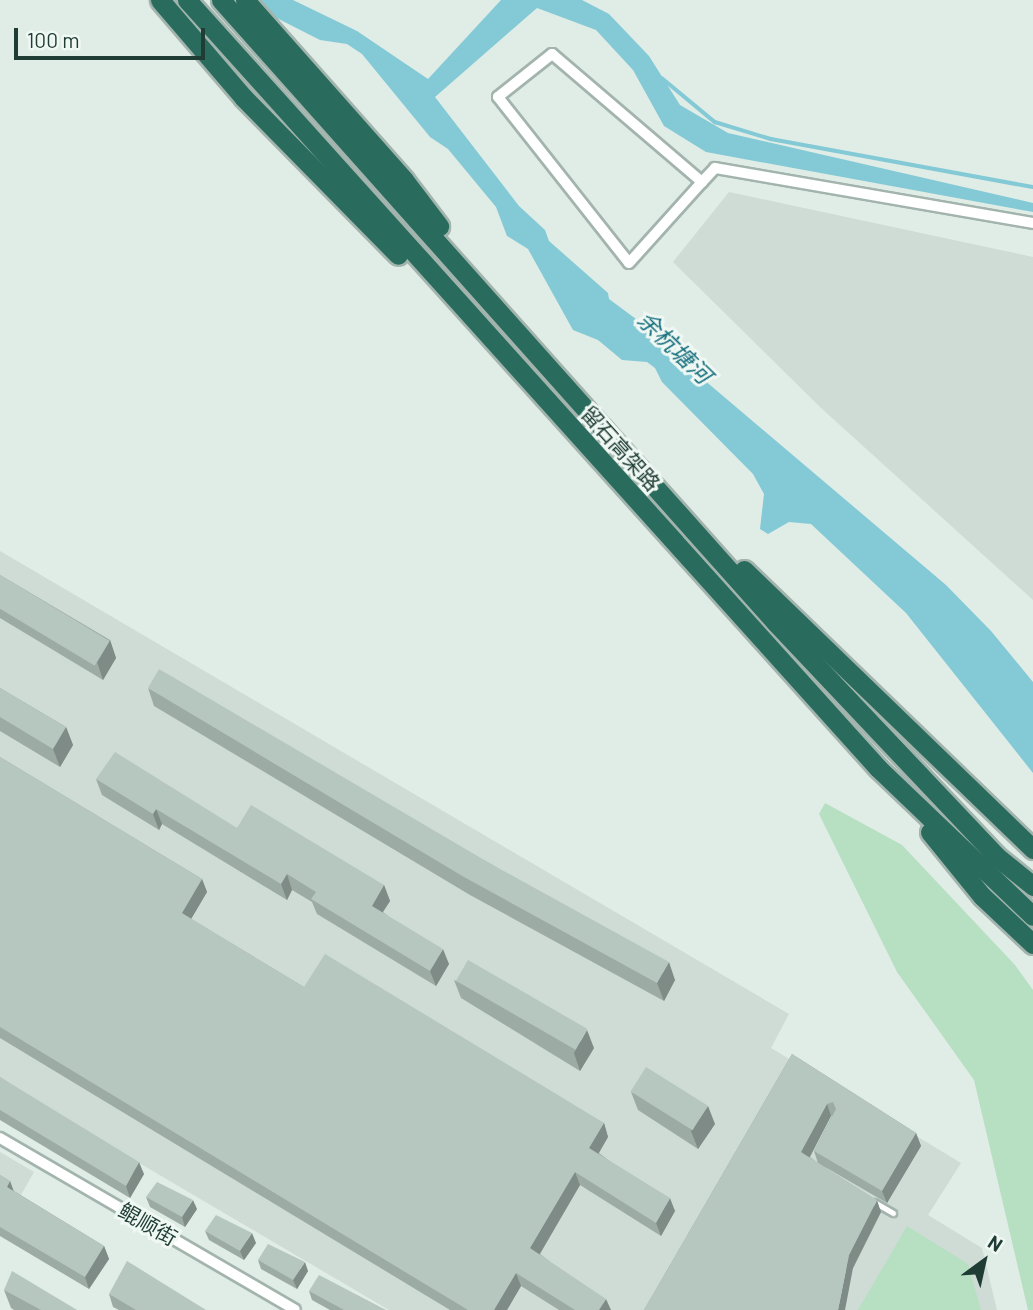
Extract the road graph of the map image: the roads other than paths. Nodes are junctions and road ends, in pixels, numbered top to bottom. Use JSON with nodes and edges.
{"nodes":[{"id":1,"x":160,"y":0,"type":"edge"},
{"id":2,"x":187,"y":0,"type":"edge"},
{"id":3,"x":221,"y":0,"type":"edge"},
{"id":4,"x":246,"y":0,"type":"edge"},
{"id":5,"x":702,"y":182,"type":"junction"},
{"id":6,"x":1033,"y":223,"type":"edge"},
{"id":7,"x":520,"y":333,"type":"junction"},
{"id":8,"x":494,"y":346,"type":"junction"},
{"id":9,"x":673,"y":503,"type":"junction"},
{"id":10,"x":878,"y":768,"type":"junction"},
{"id":11,"x":1033,"y":849,"type":"edge"},
{"id":12,"x":1033,"y":886,"type":"edge"},
{"id":13,"x":1033,"y":916,"type":"edge"},
{"id":14,"x":1033,"y":944,"type":"edge"},
{"id":15,"x":0,"y":1138,"type":"edge"},
{"id":16,"x":865,"y":1196,"type":"edge"},
{"id":17,"x":893,"y":1213,"type":"dead end"},
{"id":18,"x":295,"y":1310,"type":"edge"}],
"edges":[{"from":1,"to":8,"type":"highway"},
{"from":2,"to":8,"type":"highway","name":"留石高架路"},
{"from":3,"to":7,"type":"highway","name":"留石高架路"},
{"from":4,"to":7,"type":"highway"},
{"from":5,"to":5,"type":"street"},
{"from":5,"to":6,"type":"street"},
{"from":7,"to":9,"type":"highway","name":"留石高架路"},
{"from":8,"to":10,"type":"highway","name":"留石高架路"},
{"from":9,"to":11,"type":"highway"},
{"from":9,"to":12,"type":"highway","name":"留石高架路"},
{"from":10,"to":13,"type":"highway","name":"留石高架路"},
{"from":10,"to":14,"type":"highway"},
{"from":15,"to":18,"type":"street","name":"鲲顺街"},
{"from":16,"to":17,"type":"lane"}]}
